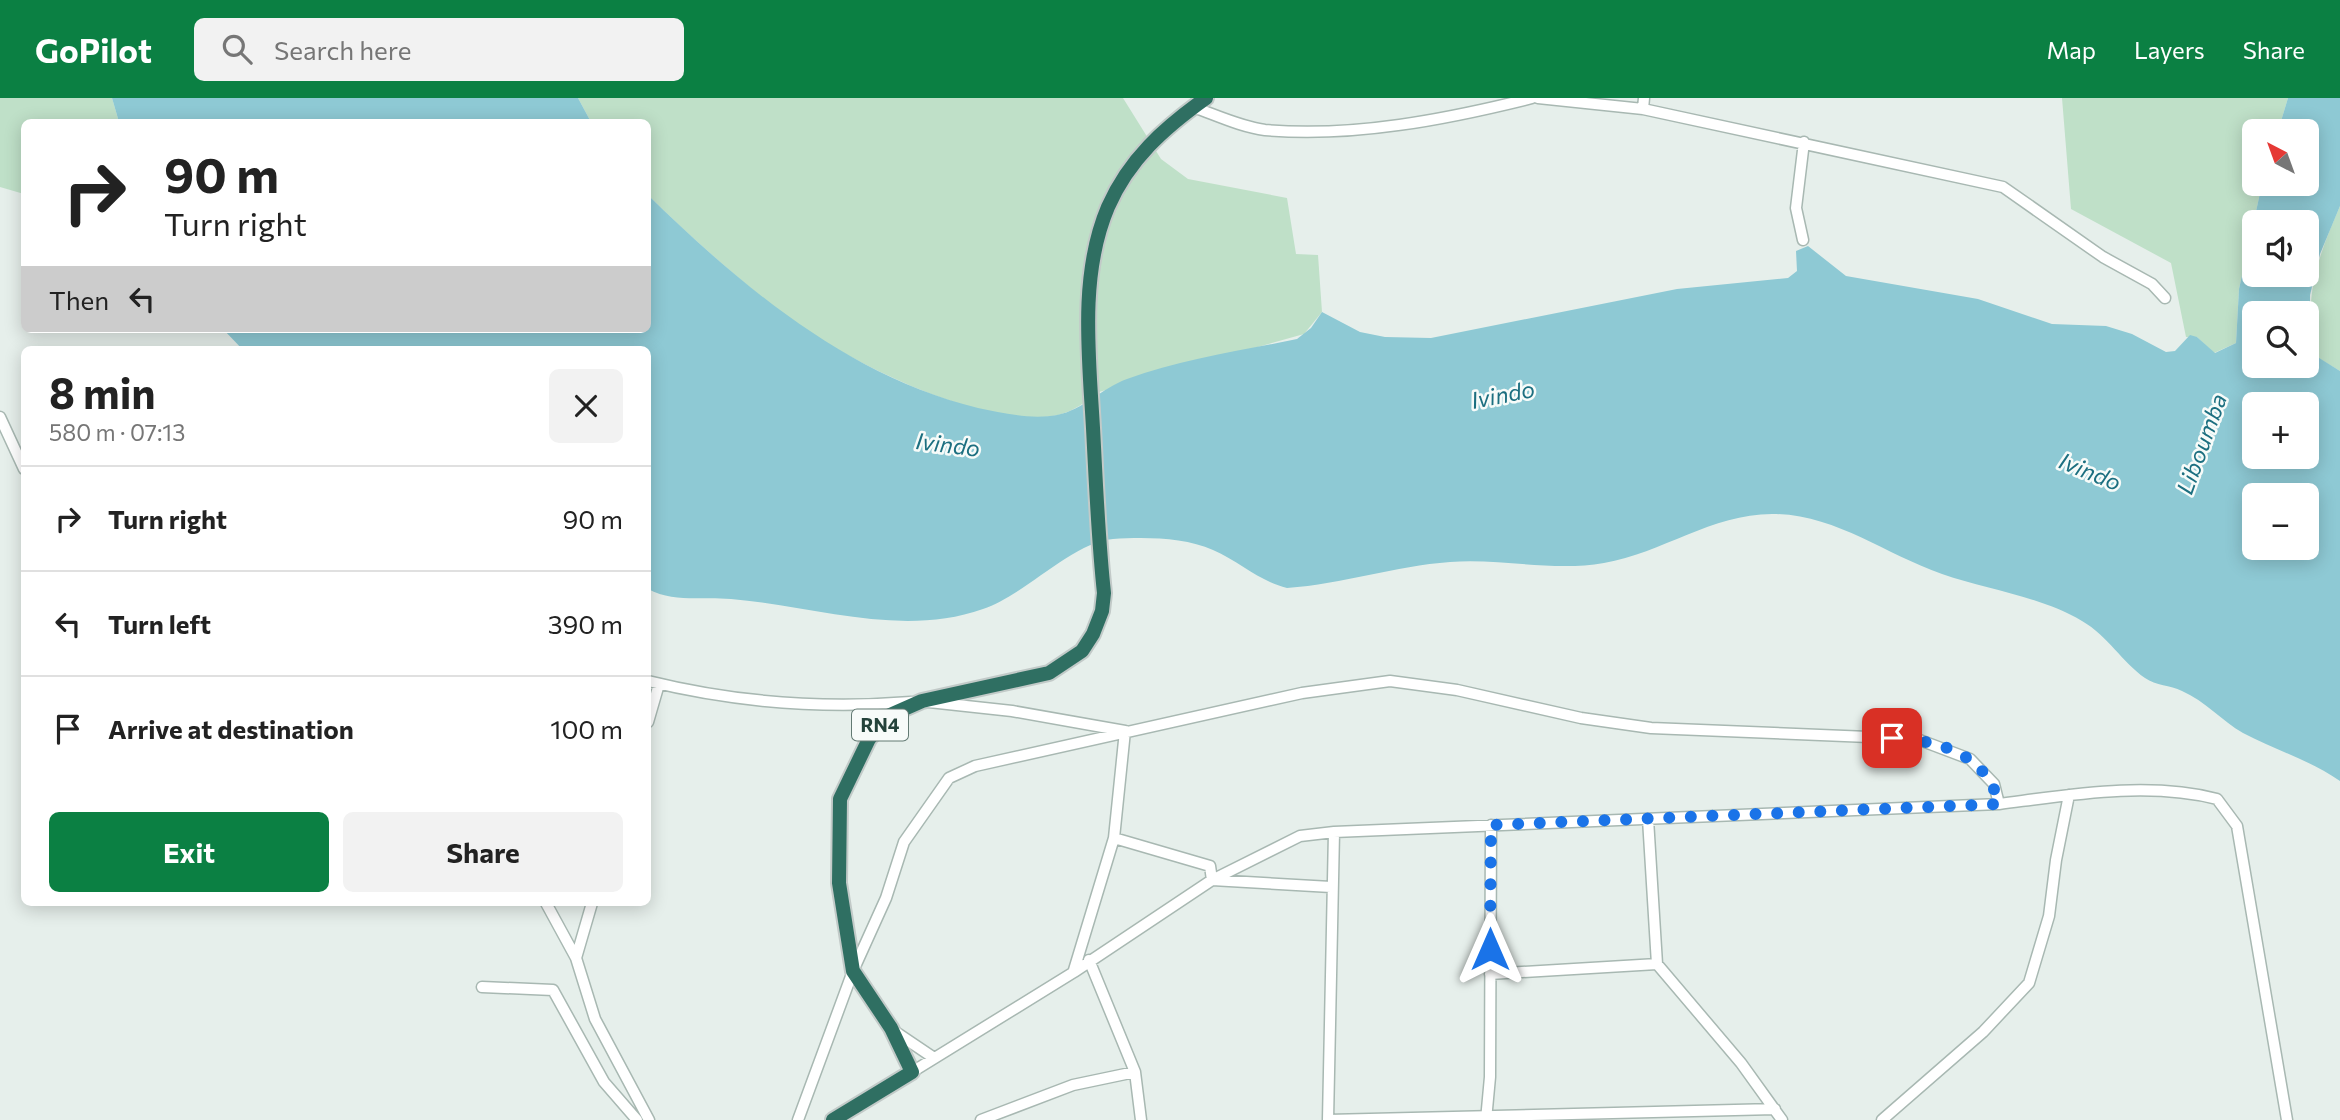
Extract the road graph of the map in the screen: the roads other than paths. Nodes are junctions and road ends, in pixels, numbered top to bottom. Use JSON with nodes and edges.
{"nodes":[{"id":1,"x":1206,"y":98,"type":"edge"},
{"id":2,"x":1509,"y":98,"type":"edge"},
{"id":3,"x":1517,"y":98,"type":"edge"},
{"id":4,"x":1532,"y":98,"type":"edge"},
{"id":5,"x":1538,"y":98,"type":"edge"},
{"id":6,"x":1643,"y":103,"type":"edge"},
{"id":7,"x":1193,"y":107,"type":"junction"},
{"id":8,"x":1804,"y":142,"type":"junction"},
{"id":9,"x":1803,"y":240,"type":"dead end"},
{"id":10,"x":2165,"y":299,"type":"dead end"},
{"id":11,"x":0,"y":416,"type":"edge"},
{"id":12,"x":21,"y":462,"type":"edge"},
{"id":13,"x":651,"y":682,"type":"edge"},
{"id":14,"x":659,"y":684,"type":"junction"},
{"id":15,"x":922,"y":701,"type":"junction"},
{"id":16,"x":651,"y":712,"type":"edge"},
{"id":17,"x":1125,"y":731,"type":"junction"},
{"id":18,"x":2069,"y":795,"type":"junction"},
{"id":19,"x":1999,"y":804,"type":"junction"},
{"id":20,"x":1648,"y":819,"type":"junction"},
{"id":21,"x":1491,"y":825,"type":"junction"},
{"id":22,"x":1334,"y":832,"type":"junction"},
{"id":23,"x":1114,"y":838,"type":"junction"},
{"id":24,"x":1212,"y":880,"type":"junction"},
{"id":25,"x":1331,"y":887,"type":"junction"},
{"id":26,"x":548,"y":906,"type":"edge"},
{"id":27,"x":591,"y":906,"type":"edge"},
{"id":28,"x":576,"y":958,"type":"junction"},
{"id":29,"x":1089,"y":960,"type":"junction"},
{"id":30,"x":1657,"y":964,"type":"junction"},
{"id":31,"x":853,"y":971,"type":"junction"},
{"id":32,"x":1074,"y":972,"type":"junction"},
{"id":33,"x":1490,"y":974,"type":"junction"},
{"id":34,"x":482,"y":987,"type":"dead end"},
{"id":35,"x":891,"y":1028,"type":"junction"},
{"id":36,"x":934,"y":1058,"type":"junction"},
{"id":37,"x":912,"y":1072,"type":"junction"},
{"id":38,"x":1135,"y":1072,"type":"junction"},
{"id":39,"x":1775,"y":1109,"type":"junction"},
{"id":40,"x":1486,"y":1118,"type":"edge"},
{"id":41,"x":637,"y":1120,"type":"edge"},
{"id":42,"x":649,"y":1120,"type":"edge"},
{"id":43,"x":798,"y":1120,"type":"edge"},
{"id":44,"x":832,"y":1120,"type":"edge"},
{"id":45,"x":981,"y":1120,"type":"edge"},
{"id":46,"x":1141,"y":1120,"type":"edge"},
{"id":47,"x":1328,"y":1120,"type":"edge"},
{"id":48,"x":1782,"y":1120,"type":"edge"},
{"id":49,"x":1882,"y":1120,"type":"edge"},
{"id":50,"x":2287,"y":1120,"type":"edge"}],
"edges":[{"from":1,"to":7,"type":"highway","number":"RN4"},
{"from":2,"to":3,"type":"street"},
{"from":4,"to":7,"type":"street"},
{"from":5,"to":6,"type":"street"},
{"from":6,"to":8,"type":"street"},
{"from":7,"to":15,"type":"highway","number":"RN4"},
{"from":8,"to":9,"type":"street"},
{"from":8,"to":10,"type":"street"},
{"from":11,"to":12,"type":"street"},
{"from":13,"to":14,"type":"street"},
{"from":14,"to":15,"type":"street"},
{"from":14,"to":16,"type":"street"},
{"from":15,"to":17,"type":"street"},
{"from":15,"to":31,"type":"highway","number":"RN4"},
{"from":17,"to":19,"type":"street"},
{"from":17,"to":23,"type":"street"},
{"from":17,"to":31,"type":"street"},
{"from":18,"to":19,"type":"street"},
{"from":18,"to":49,"type":"street"},
{"from":18,"to":50,"type":"street"},
{"from":19,"to":20,"type":"street"},
{"from":20,"to":21,"type":"street"},
{"from":20,"to":30,"type":"street"},
{"from":21,"to":22,"type":"street"},
{"from":21,"to":33,"type":"street"},
{"from":22,"to":24,"type":"street"},
{"from":22,"to":25,"type":"street"},
{"from":23,"to":24,"type":"street"},
{"from":23,"to":32,"type":"street"},
{"from":24,"to":25,"type":"street"},
{"from":24,"to":29,"type":"street"},
{"from":25,"to":47,"type":"street"},
{"from":26,"to":28,"type":"street"},
{"from":27,"to":28,"type":"street"},
{"from":28,"to":42,"type":"street"},
{"from":29,"to":32,"type":"street"},
{"from":29,"to":38,"type":"street"},
{"from":30,"to":33,"type":"street"},
{"from":30,"to":39,"type":"street"},
{"from":31,"to":35,"type":"highway","number":"RN4"},
{"from":31,"to":43,"type":"street"},
{"from":32,"to":36,"type":"street"},
{"from":33,"to":40,"type":"street"},
{"from":34,"to":41,"type":"street"},
{"from":35,"to":36,"type":"street"},
{"from":35,"to":37,"type":"highway","number":"RN4"},
{"from":36,"to":37,"type":"street"},
{"from":37,"to":44,"type":"highway"},
{"from":38,"to":45,"type":"street"},
{"from":38,"to":46,"type":"street"},
{"from":39,"to":40,"type":"street"},
{"from":39,"to":48,"type":"street"},
{"from":40,"to":47,"type":"street"}]}
